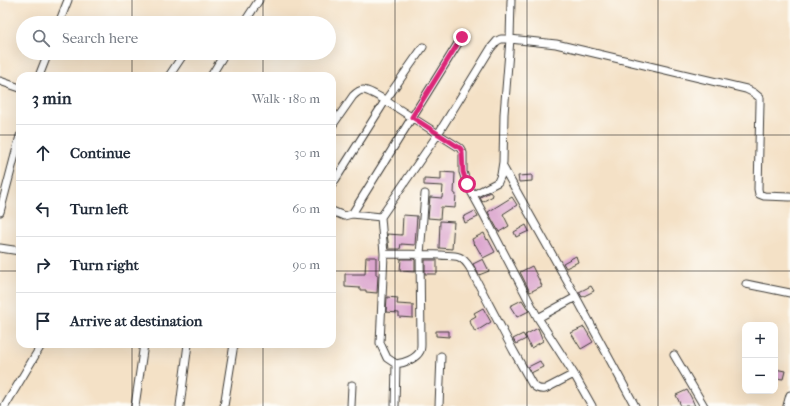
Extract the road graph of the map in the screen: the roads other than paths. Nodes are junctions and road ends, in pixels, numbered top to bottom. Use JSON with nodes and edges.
{"nodes":[{"id":1,"x":68,"y":0,"type":"edge"},
{"id":2,"x":259,"y":0,"type":"edge"},
{"id":3,"x":511,"y":0,"type":"edge"},
{"id":4,"x":62,"y":16,"type":"edge"},
{"id":5,"x":249,"y":16,"type":"edge"},
{"id":6,"x":462,"y":37,"type":"dead end"},
{"id":7,"x":510,"y":39,"type":"junction"},
{"id":8,"x":422,"y":47,"type":"dead end"},
{"id":9,"x":45,"y":60,"type":"edge"},
{"id":10,"x":180,"y":60,"type":"edge"},
{"id":11,"x":221,"y":60,"type":"edge"},
{"id":12,"x":41,"y":72,"type":"edge"},
{"id":13,"x":172,"y":72,"type":"edge"},
{"id":14,"x":213,"y":72,"type":"edge"},
{"id":15,"x":0,"y":81,"type":"edge"},
{"id":16,"x":16,"y":87,"type":"edge"},
{"id":17,"x":385,"y":100,"type":"junction"},
{"id":18,"x":412,"y":117,"type":"junction"},
{"id":19,"x":336,"y":120,"type":"edge"},
{"id":20,"x":438,"y":134,"type":"junction"},
{"id":21,"x":16,"y":151,"type":"edge"},
{"id":22,"x":503,"y":167,"type":"junction"},
{"id":23,"x":336,"y":179,"type":"edge"},
{"id":24,"x":425,"y":194,"type":"dead end"},
{"id":25,"x":473,"y":195,"type":"junction"},
{"id":26,"x":790,"y":197,"type":"edge"},
{"id":27,"x":0,"y":212,"type":"edge"},
{"id":28,"x":336,"y":213,"type":"edge"},
{"id":29,"x":352,"y":214,"type":"junction"},
{"id":30,"x":381,"y":217,"type":"junction"},
{"id":31,"x":0,"y":248,"type":"edge"},
{"id":32,"x":16,"y":250,"type":"edge"},
{"id":33,"x":384,"y":254,"type":"junction"},
{"id":34,"x":420,"y":254,"type":"junction"},
{"id":35,"x":746,"y":284,"type":"dead end"},
{"id":36,"x":790,"y":293,"type":"edge"},
{"id":37,"x":576,"y":297,"type":"junction"},
{"id":38,"x":538,"y":318,"type":"junction"},
{"id":39,"x":40,"y":348,"type":"edge"},
{"id":40,"x":143,"y":348,"type":"edge"},
{"id":41,"x":187,"y":348,"type":"edge"},
{"id":42,"x":233,"y":348,"type":"edge"},
{"id":43,"x":674,"y":355,"type":"dead end"},
{"id":44,"x":440,"y":356,"type":"dead end"},
{"id":45,"x":396,"y":364,"type":"junction"},
{"id":46,"x":574,"y":374,"type":"junction"},
{"id":47,"x":352,"y":385,"type":"dead end"},
{"id":48,"x":790,"y":395,"type":"edge"},
{"id":49,"x":5,"y":406,"type":"edge"},
{"id":50,"x":135,"y":406,"type":"edge"},
{"id":51,"x":180,"y":406,"type":"edge"},
{"id":52,"x":224,"y":406,"type":"edge"},
{"id":53,"x":351,"y":406,"type":"edge"},
{"id":54,"x":395,"y":406,"type":"edge"},
{"id":55,"x":440,"y":406,"type":"edge"},
{"id":56,"x":591,"y":406,"type":"edge"},
{"id":57,"x":635,"y":406,"type":"edge"},
{"id":58,"x":704,"y":406,"type":"edge"},
{"id":59,"x":788,"y":406,"type":"edge"}],
"edges":[{"from":1,"to":4,"type":"street"},
{"from":2,"to":5,"type":"street"},
{"from":3,"to":7,"type":"street"},
{"from":6,"to":18,"type":"street"},
{"from":7,"to":20,"type":"street"},
{"from":7,"to":22,"type":"street"},
{"from":7,"to":26,"type":"street"},
{"from":8,"to":17,"type":"street"},
{"from":9,"to":12,"type":"street"},
{"from":10,"to":13,"type":"street"},
{"from":11,"to":14,"type":"street"},
{"from":15,"to":16,"type":"street"},
{"from":17,"to":18,"type":"street"},
{"from":17,"to":19,"type":"street"},
{"from":17,"to":23,"type":"street"},
{"from":18,"to":20,"type":"street"},
{"from":18,"to":29,"type":"street"},
{"from":20,"to":25,"type":"street"},
{"from":20,"to":30,"type":"street"},
{"from":21,"to":27,"type":"street"},
{"from":22,"to":25,"type":"street"},
{"from":22,"to":37,"type":"street"},
{"from":24,"to":34,"type":"street"},
{"from":25,"to":38,"type":"street"},
{"from":28,"to":29,"type":"street"},
{"from":29,"to":30,"type":"street"},
{"from":30,"to":33,"type":"street"},
{"from":31,"to":32,"type":"street"},
{"from":33,"to":34,"type":"street"},
{"from":33,"to":45,"type":"street"},
{"from":34,"to":45,"type":"street"},
{"from":34,"to":46,"type":"street"},
{"from":35,"to":36,"type":"street"},
{"from":37,"to":38,"type":"street"},
{"from":37,"to":57,"type":"street"},
{"from":38,"to":46,"type":"street"},
{"from":39,"to":49,"type":"street"},
{"from":40,"to":50,"type":"street"},
{"from":41,"to":51,"type":"street"},
{"from":42,"to":52,"type":"street"},
{"from":43,"to":58,"type":"street"},
{"from":44,"to":55,"type":"street"},
{"from":45,"to":54,"type":"street"},
{"from":46,"to":56,"type":"street"},
{"from":47,"to":53,"type":"street"},
{"from":48,"to":59,"type":"street"}]}
